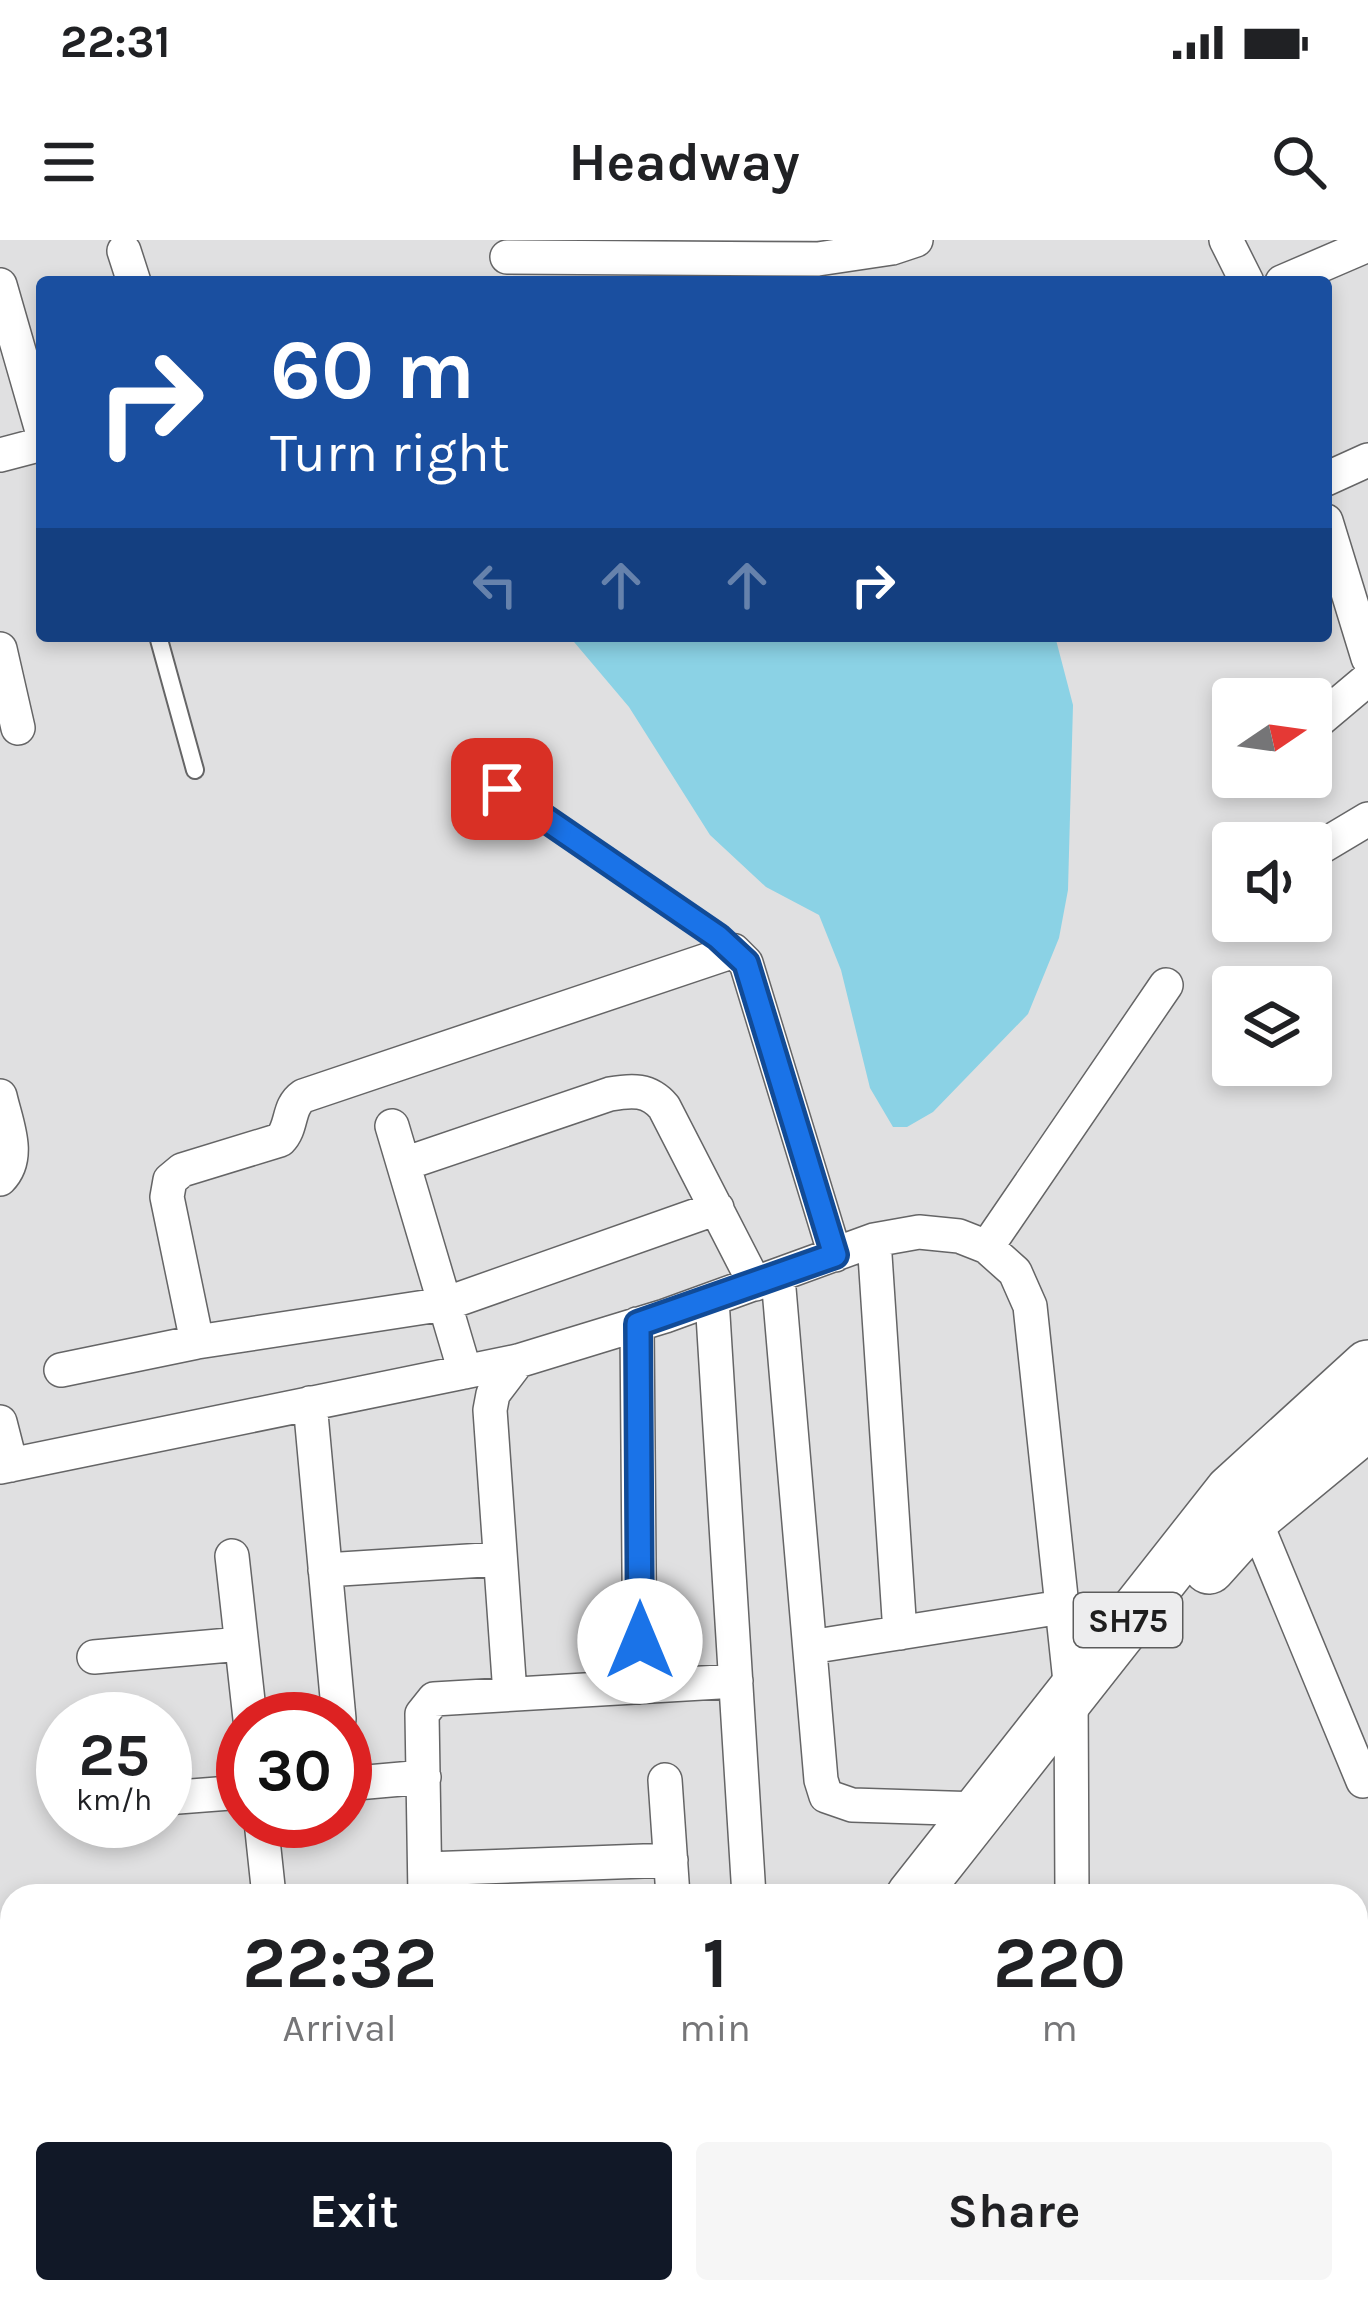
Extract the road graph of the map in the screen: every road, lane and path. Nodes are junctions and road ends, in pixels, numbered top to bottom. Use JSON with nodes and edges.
{"nodes":[{"id":1,"x":916,"y":240,"type":"edge"},
{"id":2,"x":1226,"y":240,"type":"edge"},
{"id":3,"x":1368,"y":245,"type":"edge"},
{"id":4,"x":507,"y":257,"type":"dead end"},
{"id":5,"x":1244,"y":276,"type":"edge"},
{"id":6,"x":1296,"y":276,"type":"edge"},
{"id":7,"x":0,"y":284,"type":"edge"},
{"id":8,"x":36,"y":410,"type":"edge"},
{"id":9,"x":36,"y":445,"type":"edge"},
{"id":10,"x":0,"y":454,"type":"edge"},
{"id":11,"x":1368,"y":460,"type":"edge"},
{"id":12,"x":1332,"y":476,"type":"edge"},
{"id":13,"x":1332,"y":534,"type":"edge"},
{"id":14,"x":1359,"y":592,"type":"edge"},
{"id":15,"x":160,"y":642,"type":"edge"},
{"id":16,"x":0,"y":649,"type":"edge"},
{"id":17,"x":1368,"y":658,"type":"edge"},
{"id":18,"x":1368,"y":679,"type":"edge"},
{"id":19,"x":1332,"y":709,"type":"edge"},
{"id":20,"x":18,"y":728,"type":"dead end"},
{"id":21,"x":466,"y":764,"type":"dead end"},
{"id":22,"x":194,"y":770,"type":"dead end"},
{"id":23,"x":1368,"y":819,"type":"edge"},
{"id":24,"x":1332,"y":840,"type":"edge"},
{"id":25,"x":734,"y":951,"type":"junction"},
{"id":26,"x":1166,"y":986,"type":"dead end"},
{"id":27,"x":0,"y":1096,"type":"edge"},
{"id":28,"x":392,"y":1126,"type":"dead end"},
{"id":29,"x":404,"y":1164,"type":"junction"},
{"id":30,"x":0,"y":1179,"type":"edge"},
{"id":31,"x":717,"y":1208,"type":"junction"},
{"id":32,"x":874,"y":1240,"type":"junction"},
{"id":33,"x":986,"y":1247,"type":"junction"},
{"id":34,"x":835,"y":1255,"type":"junction"},
{"id":35,"x":766,"y":1281,"type":"junction"},
{"id":36,"x":712,"y":1299,"type":"junction"},
{"id":37,"x":445,"y":1304,"type":"junction"},
{"id":38,"x":638,"y":1324,"type":"junction"},
{"id":39,"x":197,"y":1342,"type":"junction"},
{"id":40,"x":518,"y":1361,"type":"junction"},
{"id":41,"x":1368,"y":1366,"type":"edge"},
{"id":42,"x":61,"y":1370,"type":"dead end"},
{"id":43,"x":465,"y":1372,"type":"junction"},
{"id":44,"x":310,"y":1403,"type":"junction"},
{"id":45,"x":0,"y":1422,"type":"edge"},
{"id":46,"x":1368,"y":1424,"type":"edge"},
{"id":47,"x":6,"y":1466,"type":"edge"},
{"id":48,"x":1254,"y":1518,"type":"junction"},
{"id":49,"x":232,"y":1556,"type":"dead end"},
{"id":50,"x":500,"y":1559,"type":"junction"},
{"id":51,"x":326,"y":1570,"type":"junction"},
{"id":52,"x":1062,"y":1607,"type":"junction"},
{"id":53,"x":900,"y":1633,"type":"junction"},
{"id":54,"x":242,"y":1644,"type":"junction"},
{"id":55,"x":809,"y":1647,"type":"junction"},
{"id":56,"x":94,"y":1657,"type":"dead end"},
{"id":57,"x":736,"y":1681,"type":"junction"},
{"id":58,"x":640,"y":1687,"type":"junction"},
{"id":59,"x":247,"y":1692,"type":"edge"},
{"id":60,"x":337,"y":1692,"type":"edge"},
{"id":61,"x":510,"y":1694,"type":"junction"},
{"id":62,"x":1071,"y":1715,"type":"junction"},
{"id":63,"x":424,"y":1777,"type":"junction"},
{"id":64,"x":665,"y":1780,"type":"dead end"},
{"id":65,"x":1364,"y":1781,"type":"dead end"},
{"id":66,"x":372,"y":1782,"type":"edge"},
{"id":67,"x":980,"y":1809,"type":"junction"},
{"id":68,"x":264,"y":1848,"type":"edge"},
{"id":69,"x":670,"y":1860,"type":"junction"},
{"id":70,"x":425,"y":1882,"type":"edge"},
{"id":71,"x":267,"y":1884,"type":"edge"},
{"id":72,"x":672,"y":1884,"type":"edge"},
{"id":73,"x":748,"y":1884,"type":"edge"},
{"id":74,"x":921,"y":1884,"type":"edge"},
{"id":75,"x":960,"y":1884,"type":"edge"},
{"id":76,"x":1072,"y":1884,"type":"edge"}],
"edges":[{"from":1,"to":4,"type":"street"},
{"from":2,"to":5,"type":"street"},
{"from":3,"to":6,"type":"street"},
{"from":7,"to":8,"type":"street"},
{"from":9,"to":10,"type":"street"},
{"from":11,"to":12,"type":"street"},
{"from":13,"to":14,"type":"street"},
{"from":14,"to":17,"type":"street"},
{"from":15,"to":22,"type":"lane"},
{"from":16,"to":20,"type":"street"},
{"from":18,"to":19,"type":"street"},
{"from":21,"to":25,"type":"lane"},
{"from":23,"to":24,"type":"street"},
{"from":25,"to":34,"type":"street"},
{"from":25,"to":39,"type":"street"},
{"from":26,"to":33,"type":"street"},
{"from":27,"to":30,"type":"street"},
{"from":28,"to":29,"type":"street"},
{"from":29,"to":31,"type":"street"},
{"from":29,"to":37,"type":"street"},
{"from":31,"to":35,"type":"street"},
{"from":31,"to":37,"type":"street"},
{"from":32,"to":33,"type":"street"},
{"from":32,"to":34,"type":"street"},
{"from":32,"to":53,"type":"street"},
{"from":33,"to":52,"type":"street"},
{"from":34,"to":35,"type":"street"},
{"from":35,"to":36,"type":"street"},
{"from":35,"to":55,"type":"street"},
{"from":36,"to":38,"type":"street"},
{"from":36,"to":57,"type":"street"},
{"from":37,"to":39,"type":"street"},
{"from":37,"to":43,"type":"street"},
{"from":38,"to":40,"type":"street"},
{"from":38,"to":58,"type":"street"},
{"from":39,"to":42,"type":"street"},
{"from":40,"to":43,"type":"street"},
{"from":40,"to":50,"type":"street"},
{"from":41,"to":62,"type":"main road","number":"SH75"},
{"from":43,"to":44,"type":"street"},
{"from":44,"to":47,"type":"street"},
{"from":44,"to":51,"type":"street"},
{"from":45,"to":47,"type":"street"},
{"from":46,"to":48,"type":"main road","number":"SH75"},
{"from":48,"to":62,"type":"main road","number":"SH75"},
{"from":48,"to":65,"type":"street"},
{"from":49,"to":54,"type":"street"},
{"from":50,"to":51,"type":"street"},
{"from":50,"to":61,"type":"street"},
{"from":51,"to":60,"type":"street"},
{"from":52,"to":53,"type":"street"},
{"from":52,"to":62,"type":"street"},
{"from":53,"to":55,"type":"street"},
{"from":54,"to":56,"type":"street"},
{"from":54,"to":59,"type":"street"},
{"from":55,"to":67,"type":"street"},
{"from":57,"to":58,"type":"street"},
{"from":57,"to":73,"type":"street"},
{"from":58,"to":61,"type":"street"},
{"from":61,"to":63,"type":"street"},
{"from":62,"to":67,"type":"main road","number":"SH75"},
{"from":62,"to":75,"type":"main road","number":"SH75"},
{"from":62,"to":76,"type":"street"},
{"from":63,"to":66,"type":"street"},
{"from":63,"to":70,"type":"street"},
{"from":64,"to":69,"type":"street"},
{"from":67,"to":74,"type":"main road","number":"SH75"},
{"from":68,"to":71,"type":"street"},
{"from":69,"to":70,"type":"street"},
{"from":69,"to":72,"type":"street"}]}
